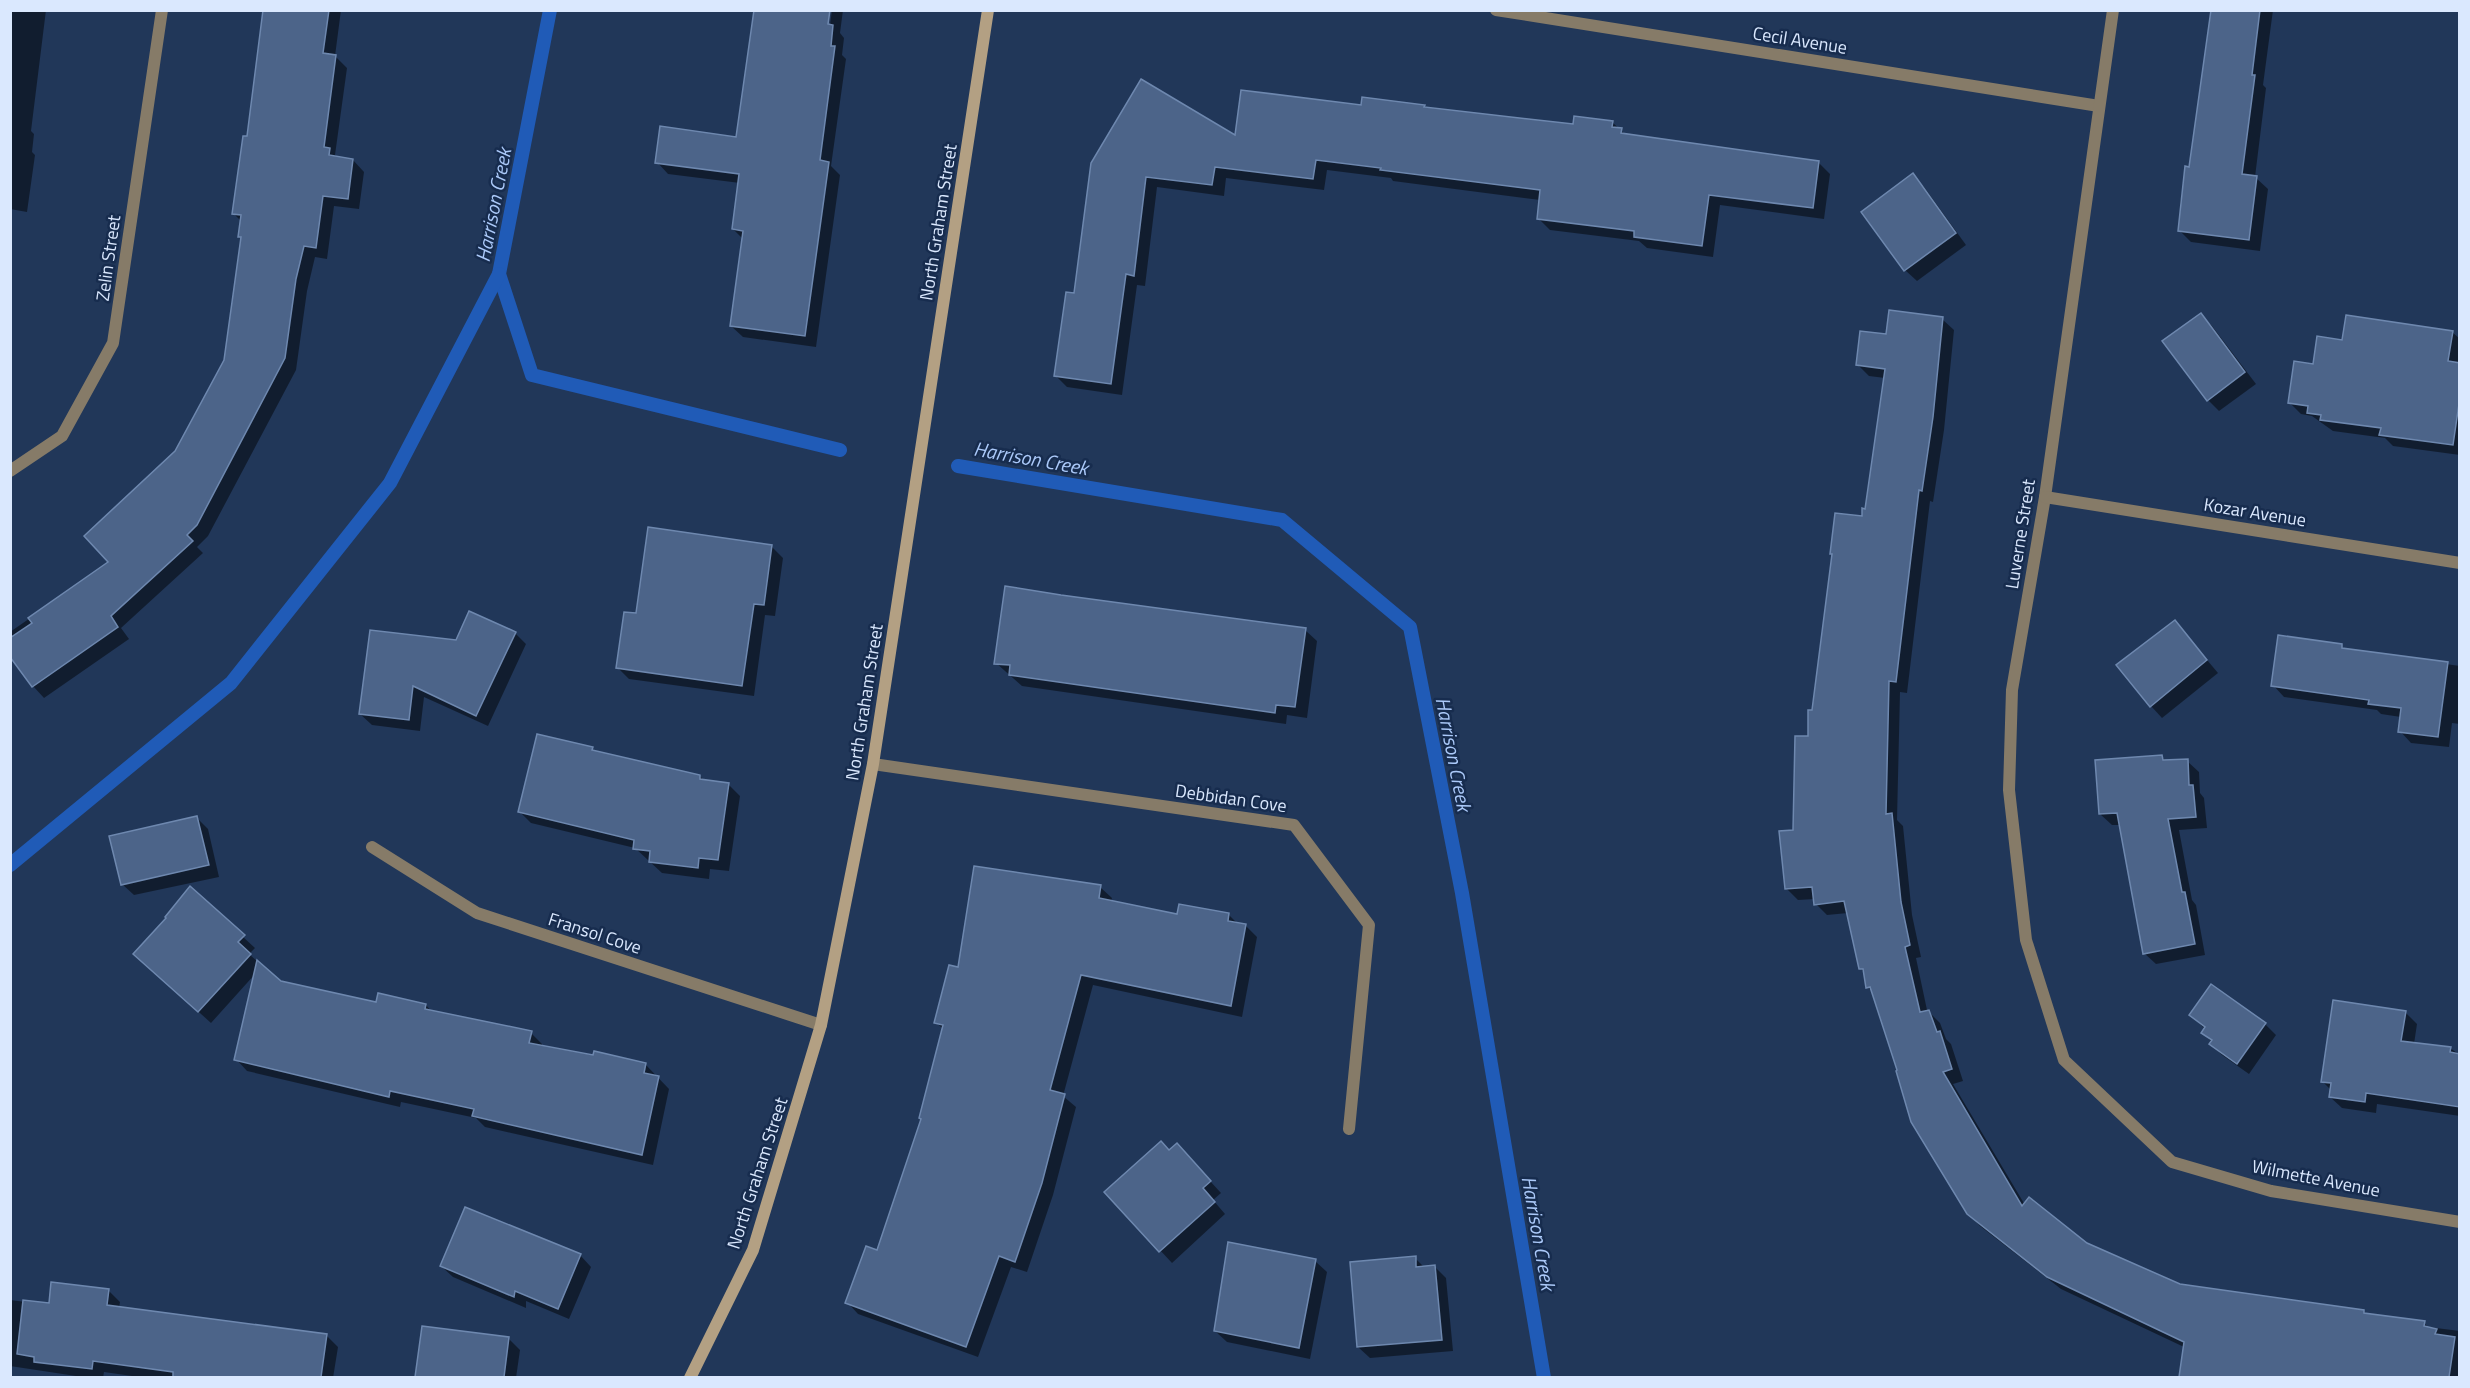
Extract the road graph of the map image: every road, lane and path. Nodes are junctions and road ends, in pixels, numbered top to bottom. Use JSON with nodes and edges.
{"nodes":[{"id":1,"x":162,"y":10,"type":"edge"},
{"id":2,"x":988,"y":10,"type":"edge"},
{"id":3,"x":1496,"y":10,"type":"edge"},
{"id":4,"x":2113,"y":10,"type":"edge"},
{"id":5,"x":2099,"y":106,"type":"junction"},
{"id":6,"x":10,"y":471,"type":"edge"},
{"id":7,"x":2045,"y":496,"type":"junction"},
{"id":8,"x":2460,"y":563,"type":"edge"},
{"id":9,"x":873,"y":764,"type":"junction"},
{"id":10,"x":372,"y":847,"type":"dead end"},
{"id":11,"x":821,"y":1025,"type":"junction"},
{"id":12,"x":2064,"y":1060,"type":"joint"},
{"id":13,"x":1348,"y":1129,"type":"dead end"},
{"id":14,"x":2460,"y":1222,"type":"edge"},
{"id":15,"x":690,"y":1377,"type":"edge"}],
"edges":[{"from":1,"to":6,"type":"street","name":"Zelin Street"},
{"from":2,"to":9,"type":"main road","name":"North Graham Street"},
{"from":3,"to":5,"type":"street","name":"Cecil Avenue"},
{"from":4,"to":5,"type":"street","name":"Luverne Street"},
{"from":5,"to":7,"type":"street","name":"Luverne Street"},
{"from":7,"to":8,"type":"street","name":"Kozar Avenue"},
{"from":7,"to":12,"type":"street","name":"Luverne Street"},
{"from":9,"to":11,"type":"main road","name":"North Graham Street"},
{"from":9,"to":13,"type":"street","name":"Debbidan Cove"},
{"from":10,"to":11,"type":"street","name":"Fransol Cove"},
{"from":11,"to":15,"type":"main road","name":"North Graham Street"},
{"from":12,"to":14,"type":"street","name":"Wilmette Avenue"}]}
